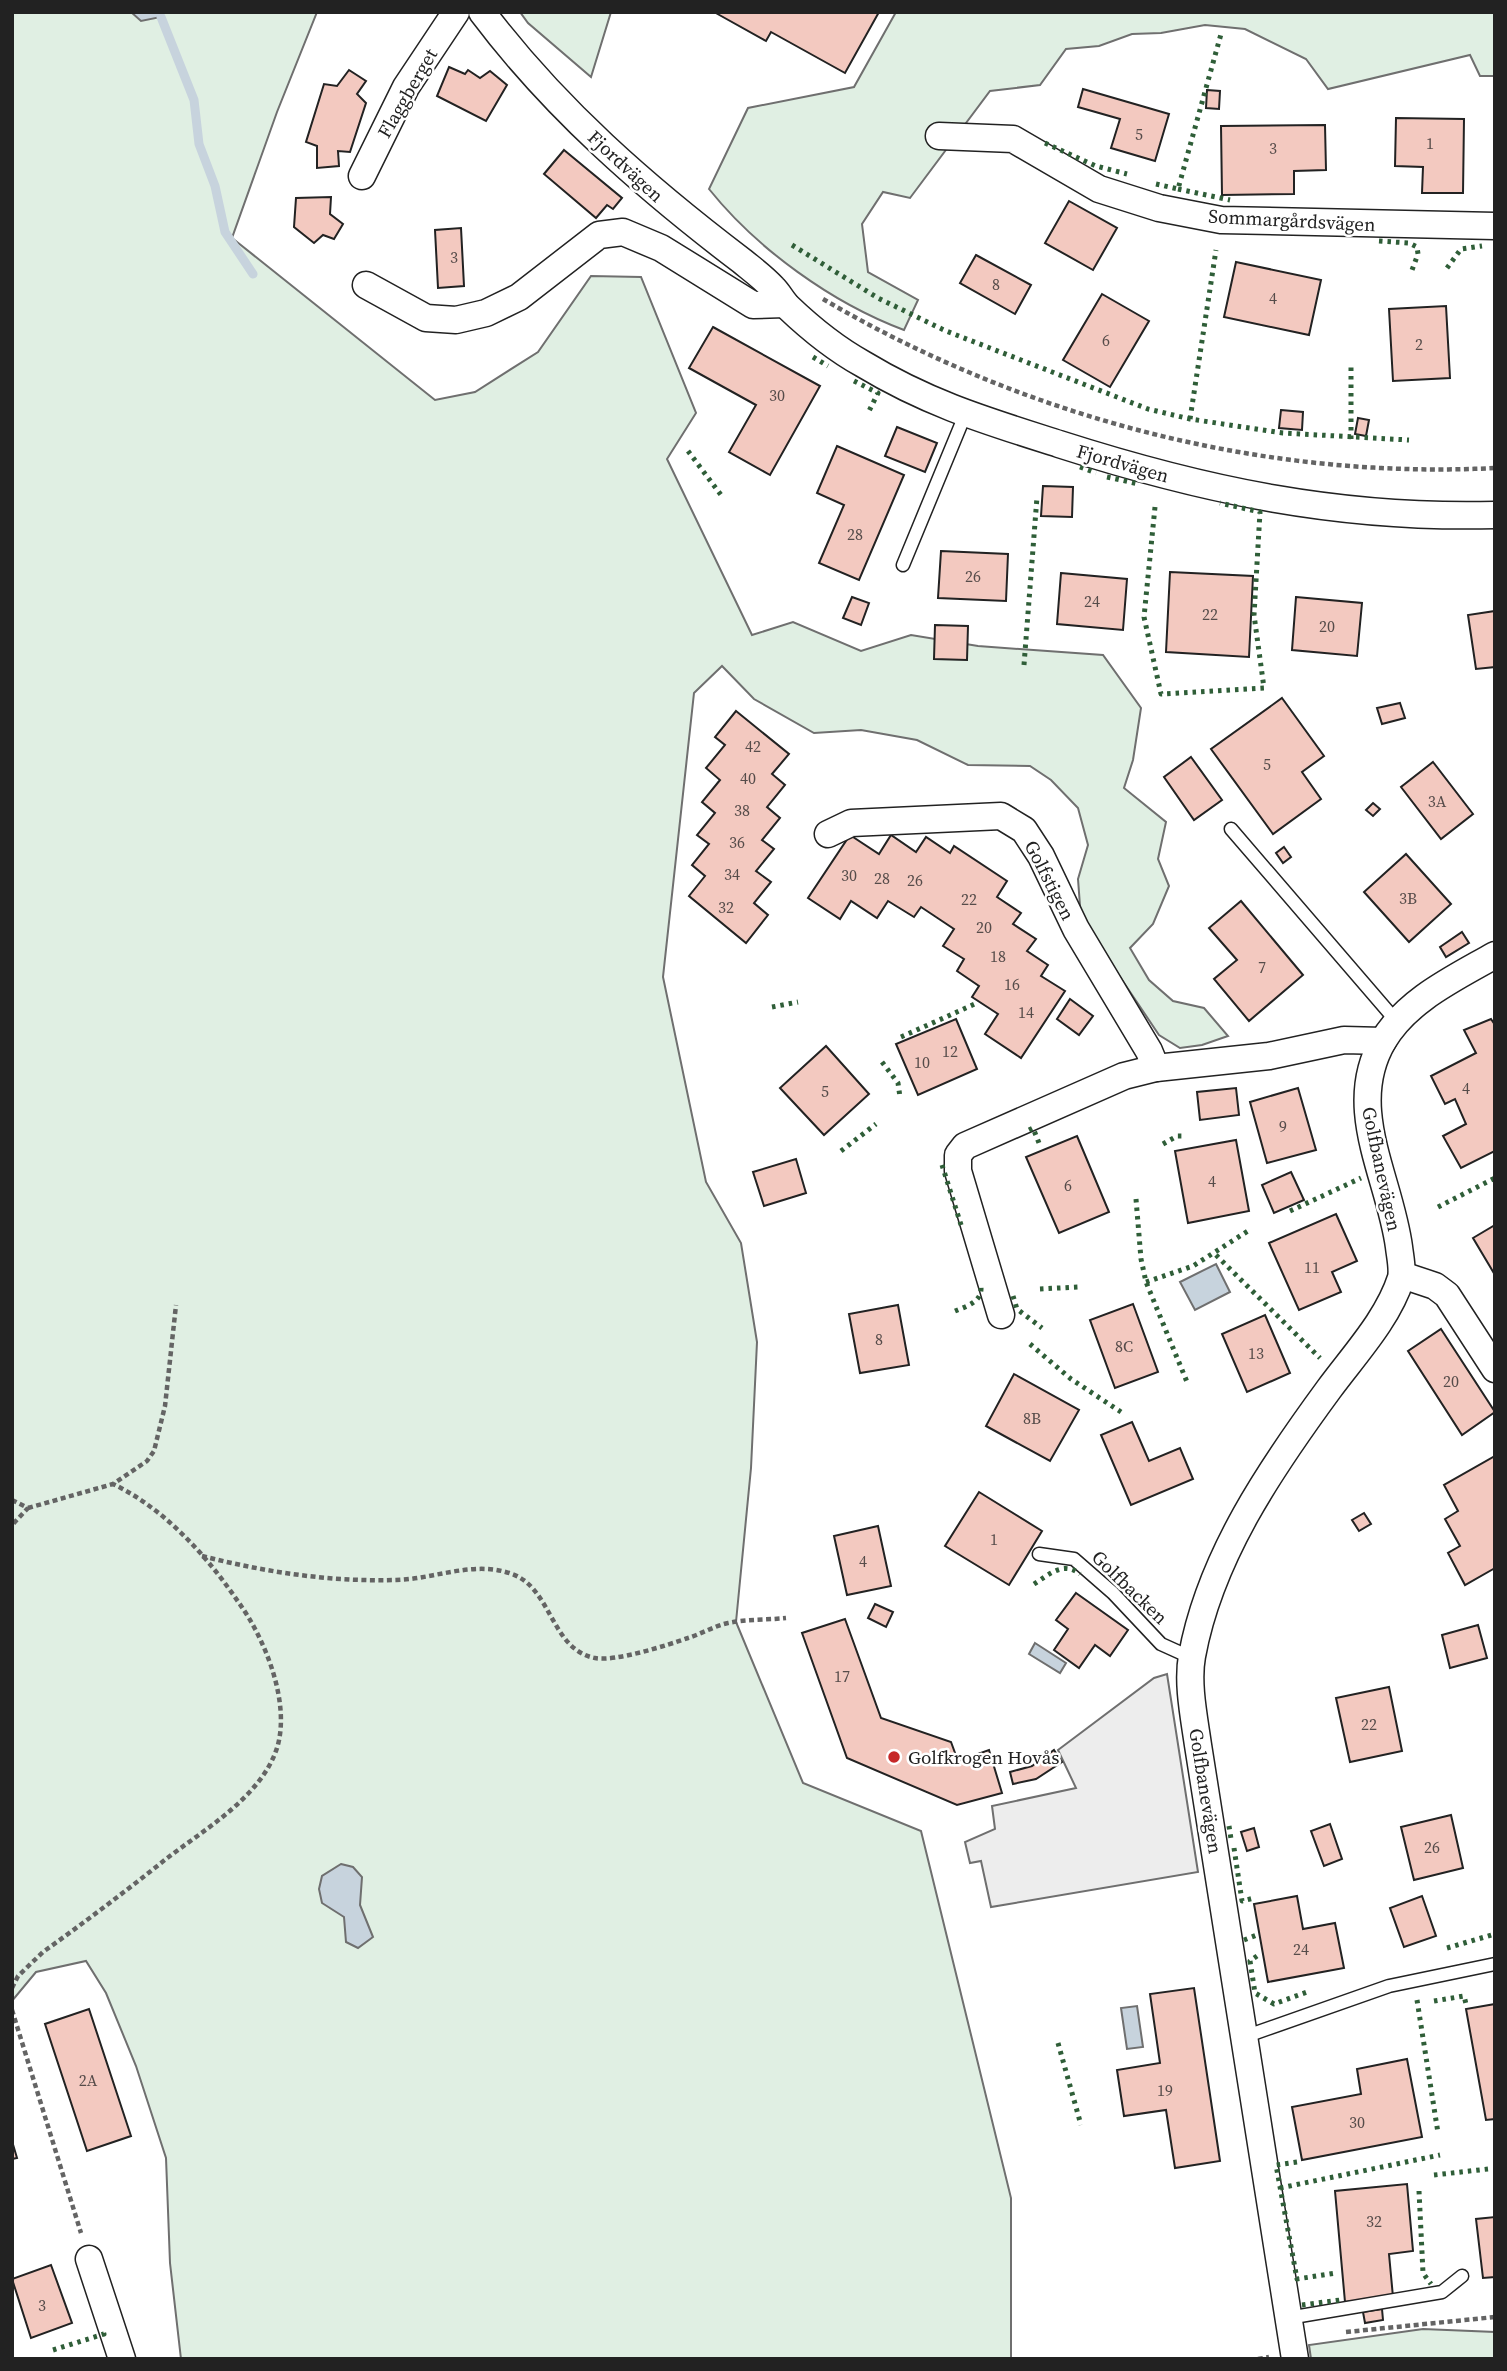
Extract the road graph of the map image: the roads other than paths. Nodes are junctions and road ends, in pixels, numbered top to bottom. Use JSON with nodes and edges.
{"nodes":[{"id":1,"x":457,"y":12,"type":"edge"},
{"id":2,"x":482,"y":12,"type":"edge"},
{"id":3,"x":939,"y":136,"type":"dead end"},
{"id":4,"x":362,"y":176,"type":"dead end"},
{"id":5,"x":1495,"y":226,"type":"edge"},
{"id":6,"x":366,"y":285,"type":"dead end"},
{"id":7,"x":785,"y":304,"type":"junction"},
{"id":8,"x":965,"y":415,"type":"junction"},
{"id":9,"x":1495,"y":515,"type":"edge"},
{"id":10,"x":904,"y":565,"type":"dead end"},
{"id":11,"x":1231,"y":829,"type":"dead end"},
{"id":12,"x":828,"y":834,"type":"dead end"},
{"id":13,"x":1495,"y":955,"type":"edge"},
{"id":14,"x":1391,"y":1032,"type":"junction"},
{"id":15,"x":1156,"y":1069,"type":"junction"},
{"id":16,"x":1402,"y":1275,"type":"junction"},
{"id":17,"x":1001,"y":1315,"type":"dead end"},
{"id":18,"x":1495,"y":1368,"type":"edge"},
{"id":19,"x":1039,"y":1554,"type":"dead end"},
{"id":20,"x":1192,"y":1658,"type":"junction"},
{"id":21,"x":1495,"y":1964,"type":"edge"},
{"id":22,"x":1243,"y":2038,"type":"junction"},
{"id":23,"x":89,"y":2259,"type":"road end"},
{"id":24,"x":1462,"y":2276,"type":"dead end"},
{"id":25,"x":1287,"y":2319,"type":"junction"},
{"id":26,"x":122,"y":2359,"type":"edge"},
{"id":27,"x":1295,"y":2359,"type":"edge"}],
"edges":[{"from":1,"to":4,"type":"street","name":"Flaggberget"},
{"from":2,"to":7,"type":"street","name":"Fjordvägen"},
{"from":3,"to":5,"type":"street","name":"Sommargårdsvägen"},
{"from":6,"to":7,"type":"street"},
{"from":7,"to":8,"type":"street","name":"Fjordvägen"},
{"from":8,"to":9,"type":"street","name":"Fjordvägen"},
{"from":8,"to":10,"type":"lane"},
{"from":11,"to":14,"type":"lane"},
{"from":12,"to":15,"type":"street","name":"Golfstigen"},
{"from":13,"to":14,"type":"street","name":"Golfbanevägen"},
{"from":14,"to":15,"type":"street"},
{"from":14,"to":16,"type":"street","name":"Golfbanevägen"},
{"from":15,"to":17,"type":"street"},
{"from":16,"to":18,"type":"street"},
{"from":16,"to":20,"type":"street","name":"Golfbanevägen"},
{"from":19,"to":20,"type":"lane","name":"Golfbacken"},
{"from":20,"to":22,"type":"street","name":"Golfbanevägen"},
{"from":21,"to":22,"type":"lane"},
{"from":22,"to":25,"type":"street","name":"Golfbanevägen"},
{"from":23,"to":26,"type":"street"},
{"from":24,"to":25,"type":"lane"},
{"from":25,"to":27,"type":"street","name":"Golfbanevägen"}]}
